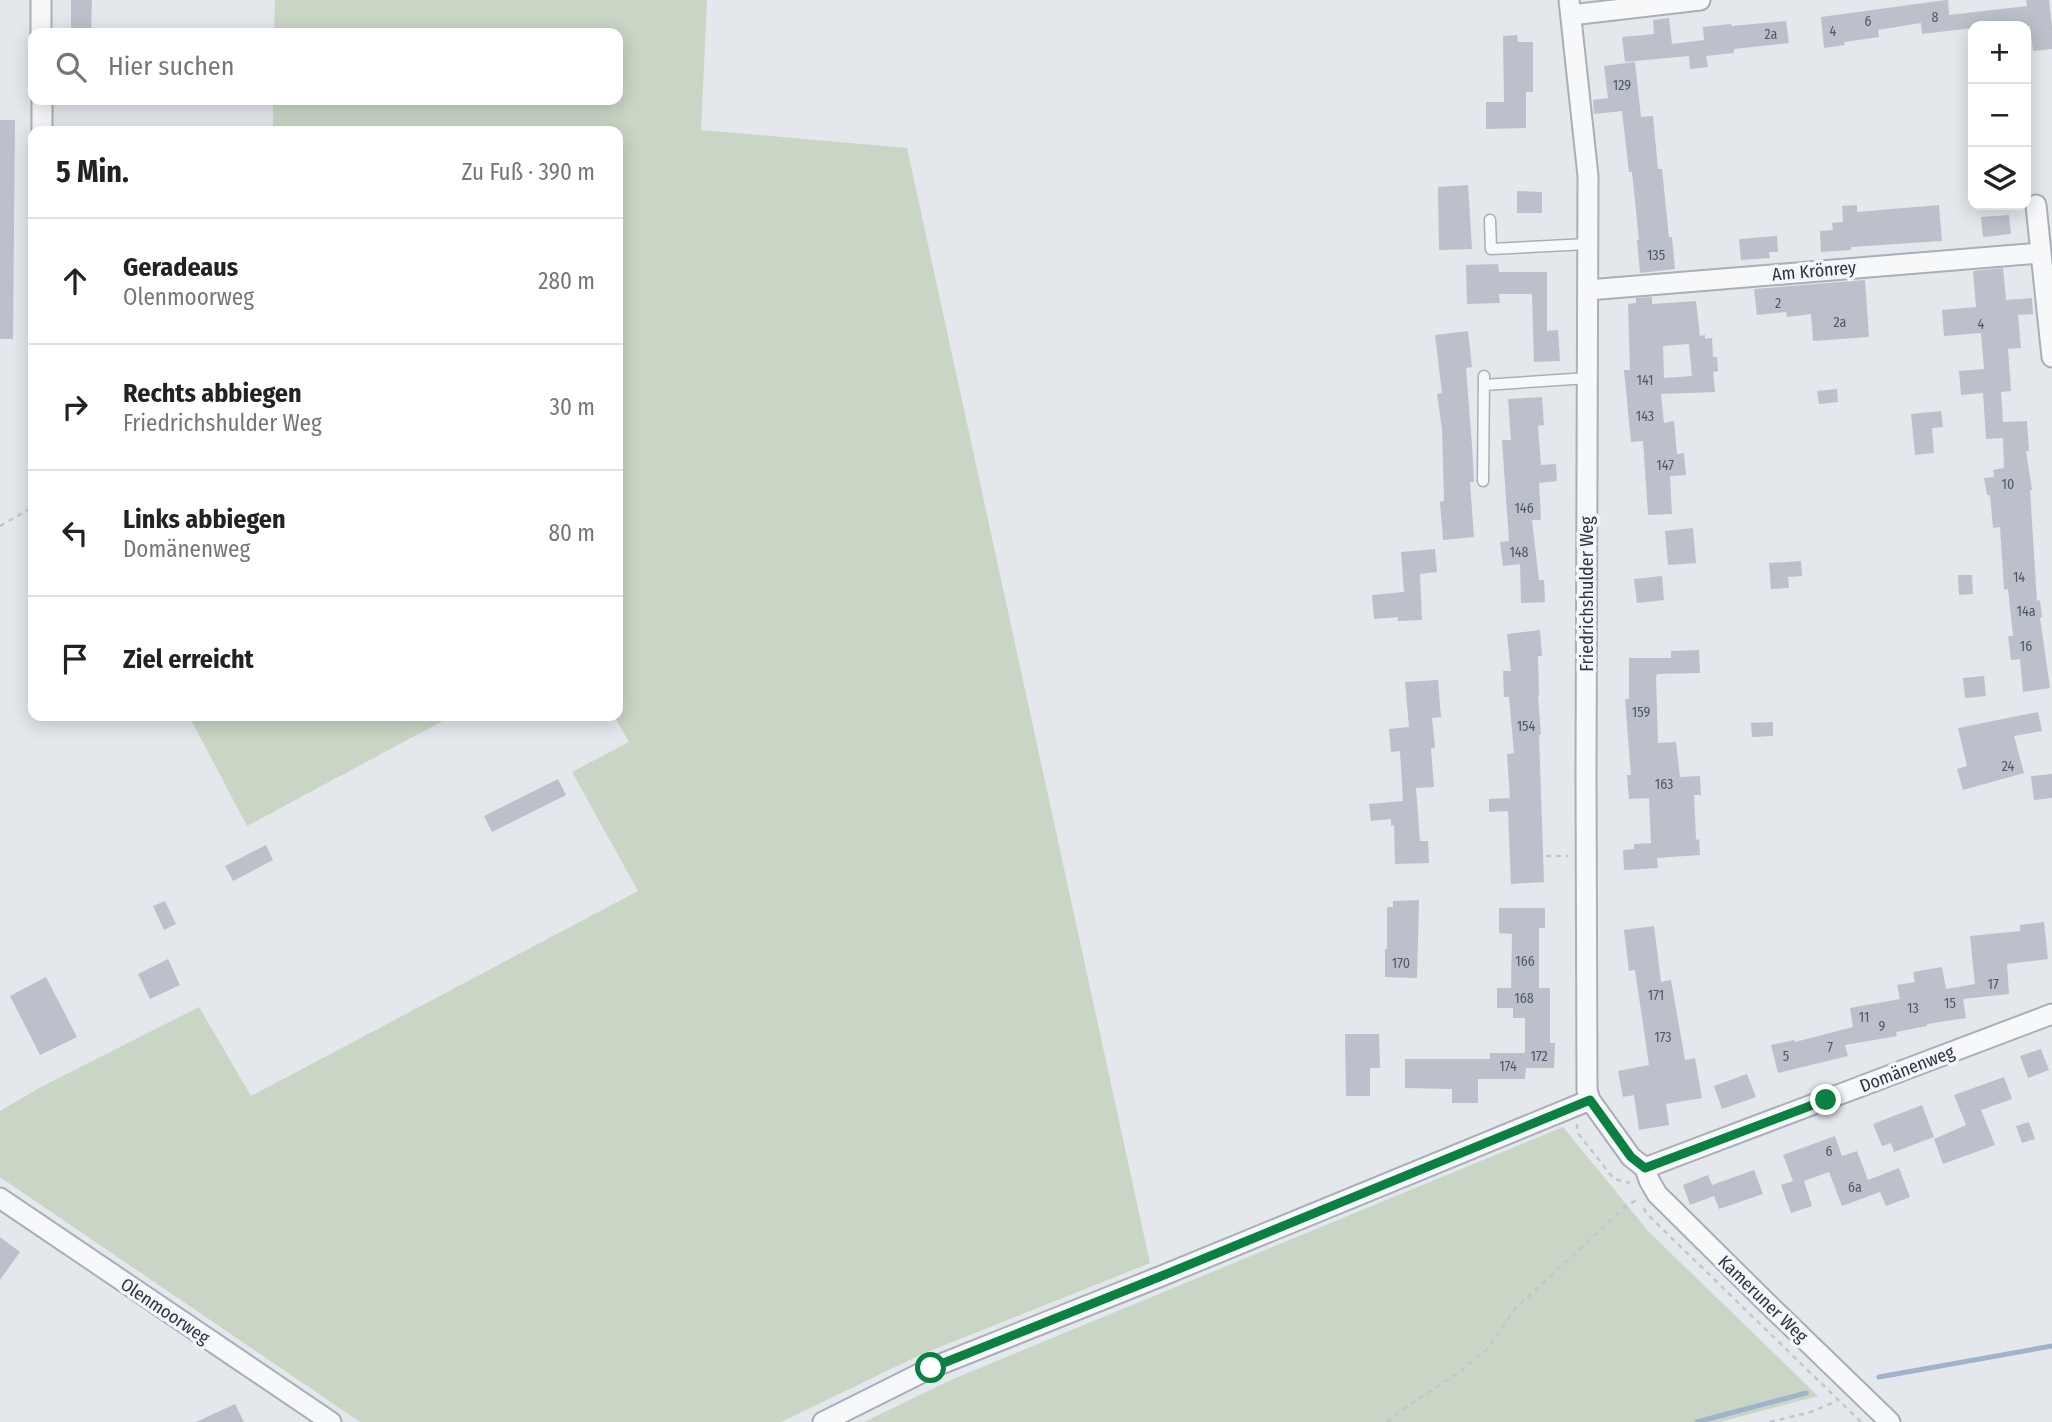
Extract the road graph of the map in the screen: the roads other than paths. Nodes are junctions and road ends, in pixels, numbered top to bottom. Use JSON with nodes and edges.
{"nodes":[{"id":1,"x":41,"y":0,"type":"edge"},
{"id":2,"x":1700,"y":0,"type":"edge"},
{"id":3,"x":1570,"y":8,"type":"edge"},
{"id":4,"x":41,"y":28,"type":"edge"},
{"id":5,"x":42,"y":105,"type":"edge"},
{"id":6,"x":42,"y":126,"type":"edge"},
{"id":7,"x":2036,"y":205,"type":"dead end"},
{"id":8,"x":1490,"y":220,"type":"dead end"},
{"id":9,"x":1588,"y":244,"type":"junction"},
{"id":10,"x":2041,"y":253,"type":"junction"},
{"id":11,"x":1588,"y":290,"type":"junction"},
{"id":12,"x":2052,"y":358,"type":"edge"},
{"id":13,"x":1588,"y":378,"type":"junction"},
{"id":14,"x":1483,"y":481,"type":"dead end"},
{"id":15,"x":2052,"y":1014,"type":"edge"},
{"id":16,"x":1590,"y":1100,"type":"junction"},
{"id":17,"x":1646,"y":1181,"type":"junction"},
{"id":18,"x":0,"y":1198,"type":"edge"},
{"id":19,"x":331,"y":1422,"type":"edge"},
{"id":20,"x":823,"y":1422,"type":"edge"},
{"id":21,"x":1890,"y":1422,"type":"edge"}],
"edges":[{"from":1,"to":4,"type":"street"},
{"from":2,"to":3,"type":"street"},
{"from":3,"to":9,"type":"street","name":"Friedrichshulder Weg"},
{"from":5,"to":6,"type":"street"},
{"from":7,"to":10,"type":"street"},
{"from":8,"to":9,"type":"lane"},
{"from":9,"to":11,"type":"street","name":"Friedrichshulder Weg"},
{"from":10,"to":11,"type":"street","name":"Am Krönrey"},
{"from":10,"to":12,"type":"street"},
{"from":11,"to":13,"type":"street","name":"Friedrichshulder Weg"},
{"from":13,"to":14,"type":"lane"},
{"from":13,"to":16,"type":"street","name":"Friedrichshulder Weg"},
{"from":15,"to":17,"type":"street","name":"Domänenweg"},
{"from":16,"to":17,"type":"street"},
{"from":16,"to":20,"type":"street"},
{"from":17,"to":21,"type":"street","name":"Kameruner Weg"},
{"from":18,"to":19,"type":"street","name":"Olenmoorweg"}]}
